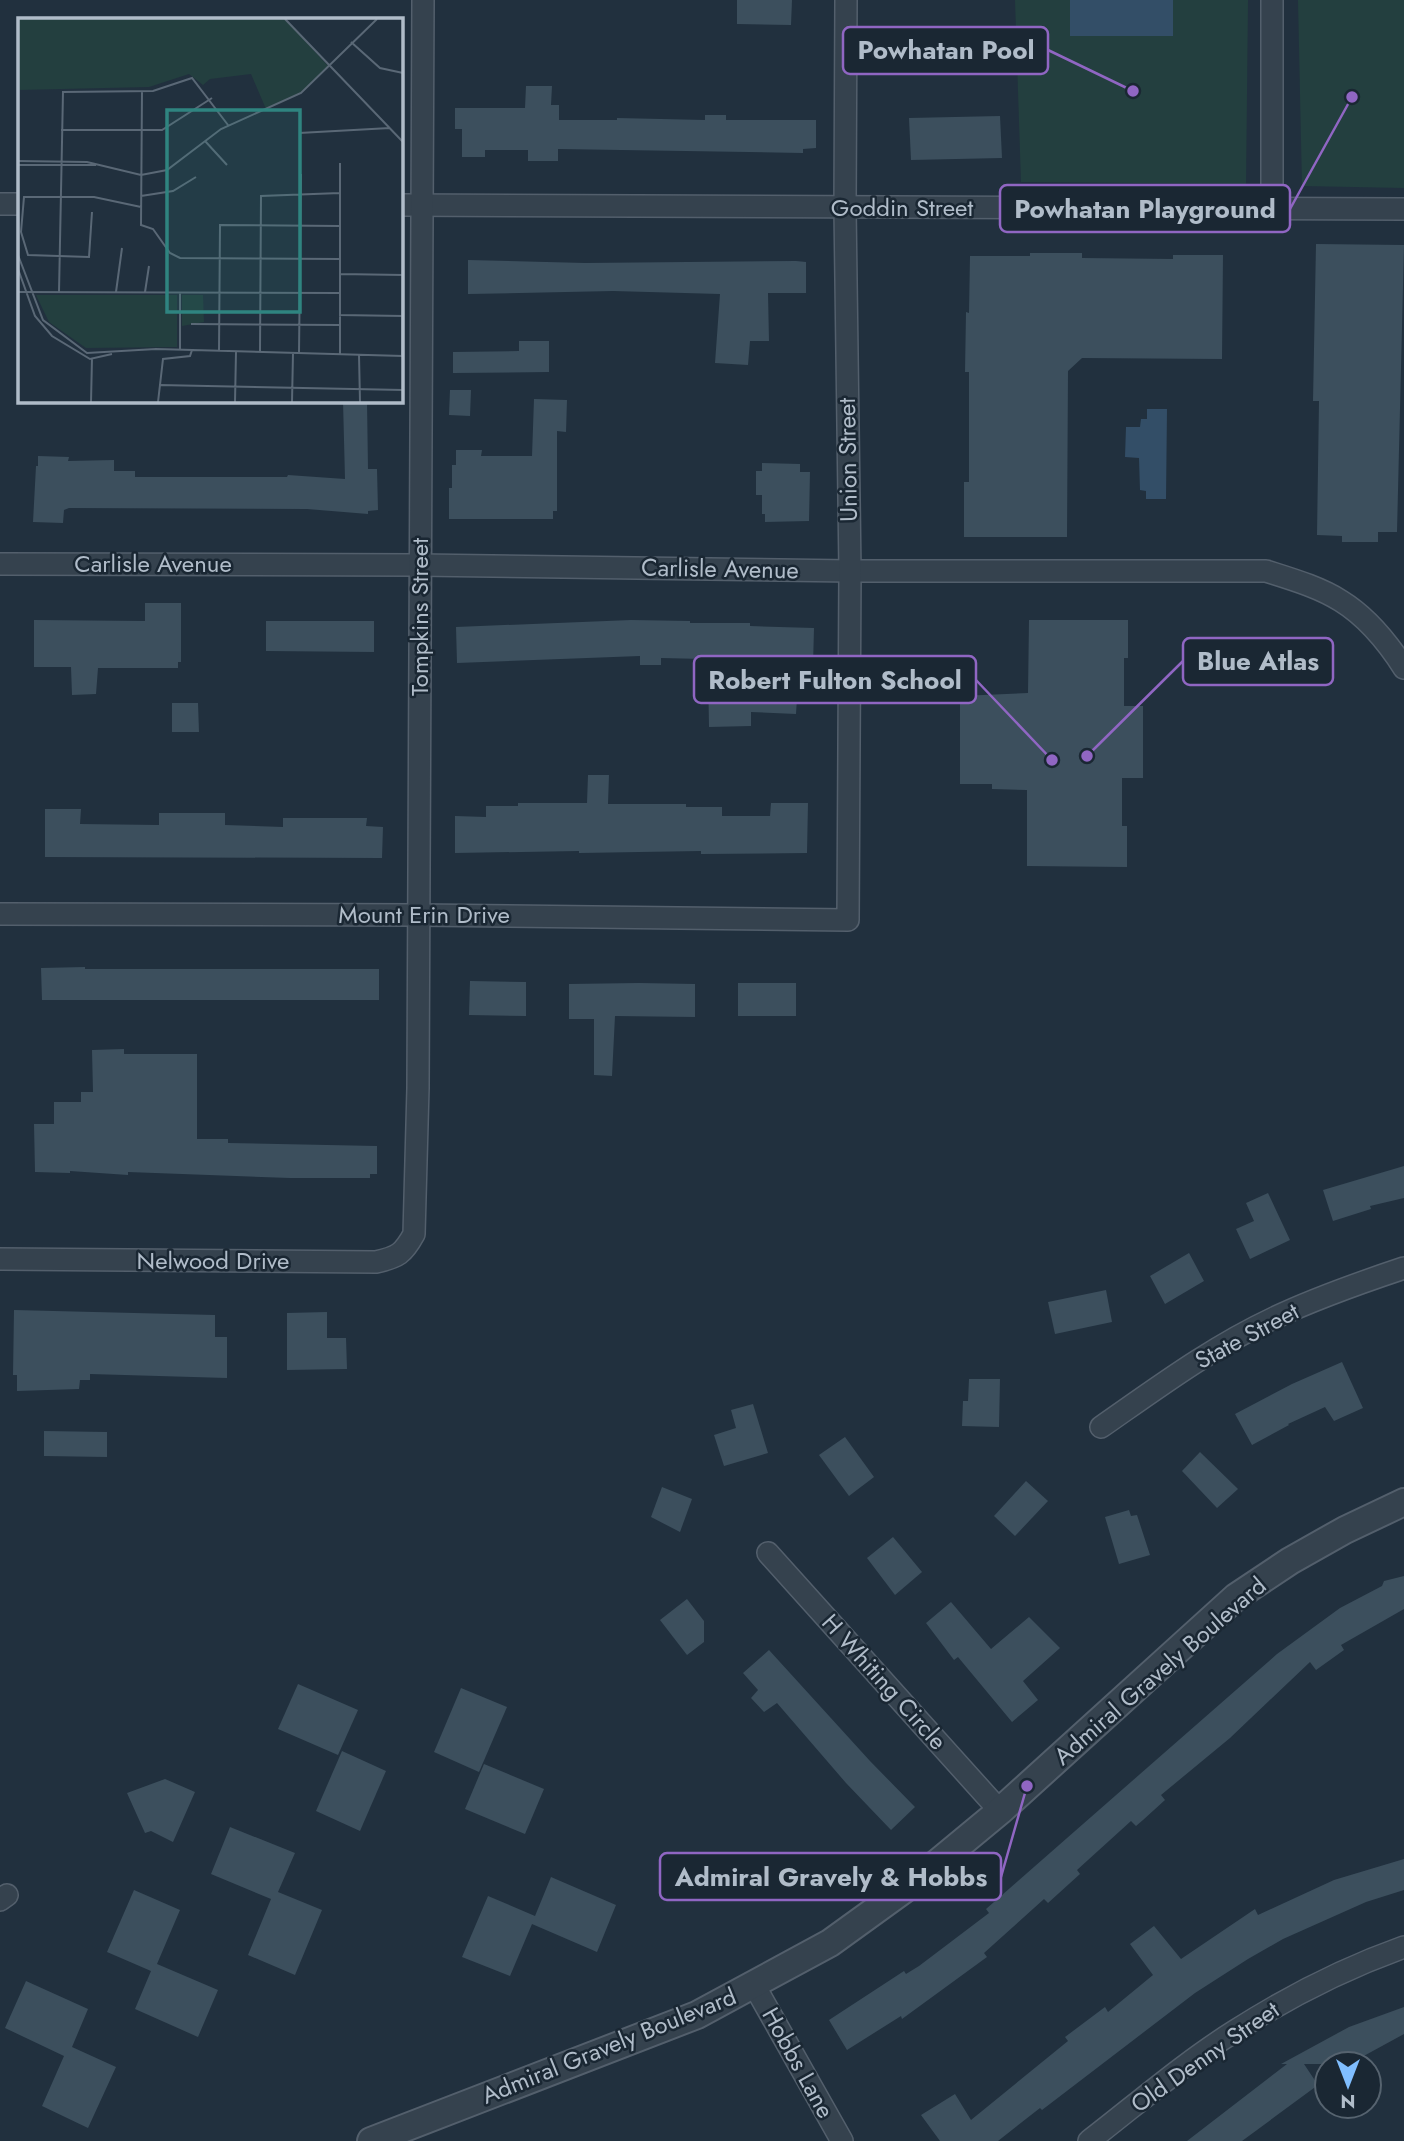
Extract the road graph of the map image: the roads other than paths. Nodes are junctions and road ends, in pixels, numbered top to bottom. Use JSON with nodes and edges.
{"nodes":[{"id":1,"x":423,"y":0,"type":"edge"},
{"id":2,"x":846,"y":0,"type":"edge"},
{"id":3,"x":1272,"y":0,"type":"edge"},
{"id":4,"x":0,"y":204,"type":"edge"},
{"id":5,"x":18,"y":204,"type":"edge"},
{"id":6,"x":411,"y":205,"type":"edge"},
{"id":7,"x":845,"y":208,"type":"junction"},
{"id":8,"x":1272,"y":208,"type":"junction"},
{"id":9,"x":1404,"y":209,"type":"edge"},
{"id":10,"x":0,"y":564,"type":"edge"},
{"id":11,"x":420,"y":565,"type":"junction"},
{"id":12,"x":850,"y":570,"type":"junction"},
{"id":13,"x":1404,"y":668,"type":"edge"},
{"id":14,"x":0,"y":914,"type":"edge"},
{"id":15,"x":419,"y":915,"type":"junction"},
{"id":16,"x":848,"y":920,"type":"joint"},
{"id":17,"x":414,"y":1234,"type":"joint"},
{"id":18,"x":0,"y":1259,"type":"edge"},
{"id":19,"x":1404,"y":1268,"type":"edge"},
{"id":20,"x":1101,"y":1427,"type":"dead end"},
{"id":21,"x":1404,"y":1502,"type":"edge"},
{"id":22,"x":768,"y":1553,"type":"dead end"},
{"id":23,"x":1000,"y":1811,"type":"junction"},
{"id":24,"x":1404,"y":1947,"type":"edge"},
{"id":25,"x":754,"y":1986,"type":"junction"},
{"id":26,"x":371,"y":2141,"type":"edge"},
{"id":27,"x":842,"y":2141,"type":"edge"},
{"id":28,"x":1089,"y":2141,"type":"edge"}],
"edges":[{"from":1,"to":6,"type":"street","name":"Tompkins Street"},
{"from":2,"to":7,"type":"street","name":"Union Street"},
{"from":3,"to":8,"type":"street"},
{"from":4,"to":5,"type":"street"},
{"from":6,"to":7,"type":"street","name":"Goddin Street"},
{"from":6,"to":11,"type":"street","name":"Tompkins Street"},
{"from":7,"to":8,"type":"street","name":"Goddin Street"},
{"from":7,"to":12,"type":"street","name":"Union Street"},
{"from":8,"to":9,"type":"street","name":"Goddin Street"},
{"from":10,"to":11,"type":"street","name":"Carlisle Avenue"},
{"from":11,"to":12,"type":"street","name":"Carlisle Avenue"},
{"from":11,"to":15,"type":"street","name":"Tompkins Street"},
{"from":12,"to":13,"type":"street","name":"Carlisle Avenue"},
{"from":12,"to":16,"type":"street","name":"Union Street"},
{"from":14,"to":15,"type":"street","name":"Mount Erin Drive"},
{"from":15,"to":16,"type":"street","name":"Mount Erin Drive"},
{"from":15,"to":17,"type":"street","name":"Tompkins Street"},
{"from":17,"to":18,"type":"street","name":"Nelwood Drive"},
{"from":19,"to":20,"type":"street","name":"State Street"},
{"from":21,"to":23,"type":"street","name":"Admiral Gravely Boulevard"},
{"from":22,"to":23,"type":"street","name":"H Whiting Circle"},
{"from":23,"to":25,"type":"street","name":"Admiral Gravely Boulevard"},
{"from":24,"to":28,"type":"street","name":"Old Denny Street"},
{"from":25,"to":26,"type":"street","name":"Admiral Gravely Boulevard"},
{"from":25,"to":27,"type":"street","name":"Hobbs Lane"}]}
